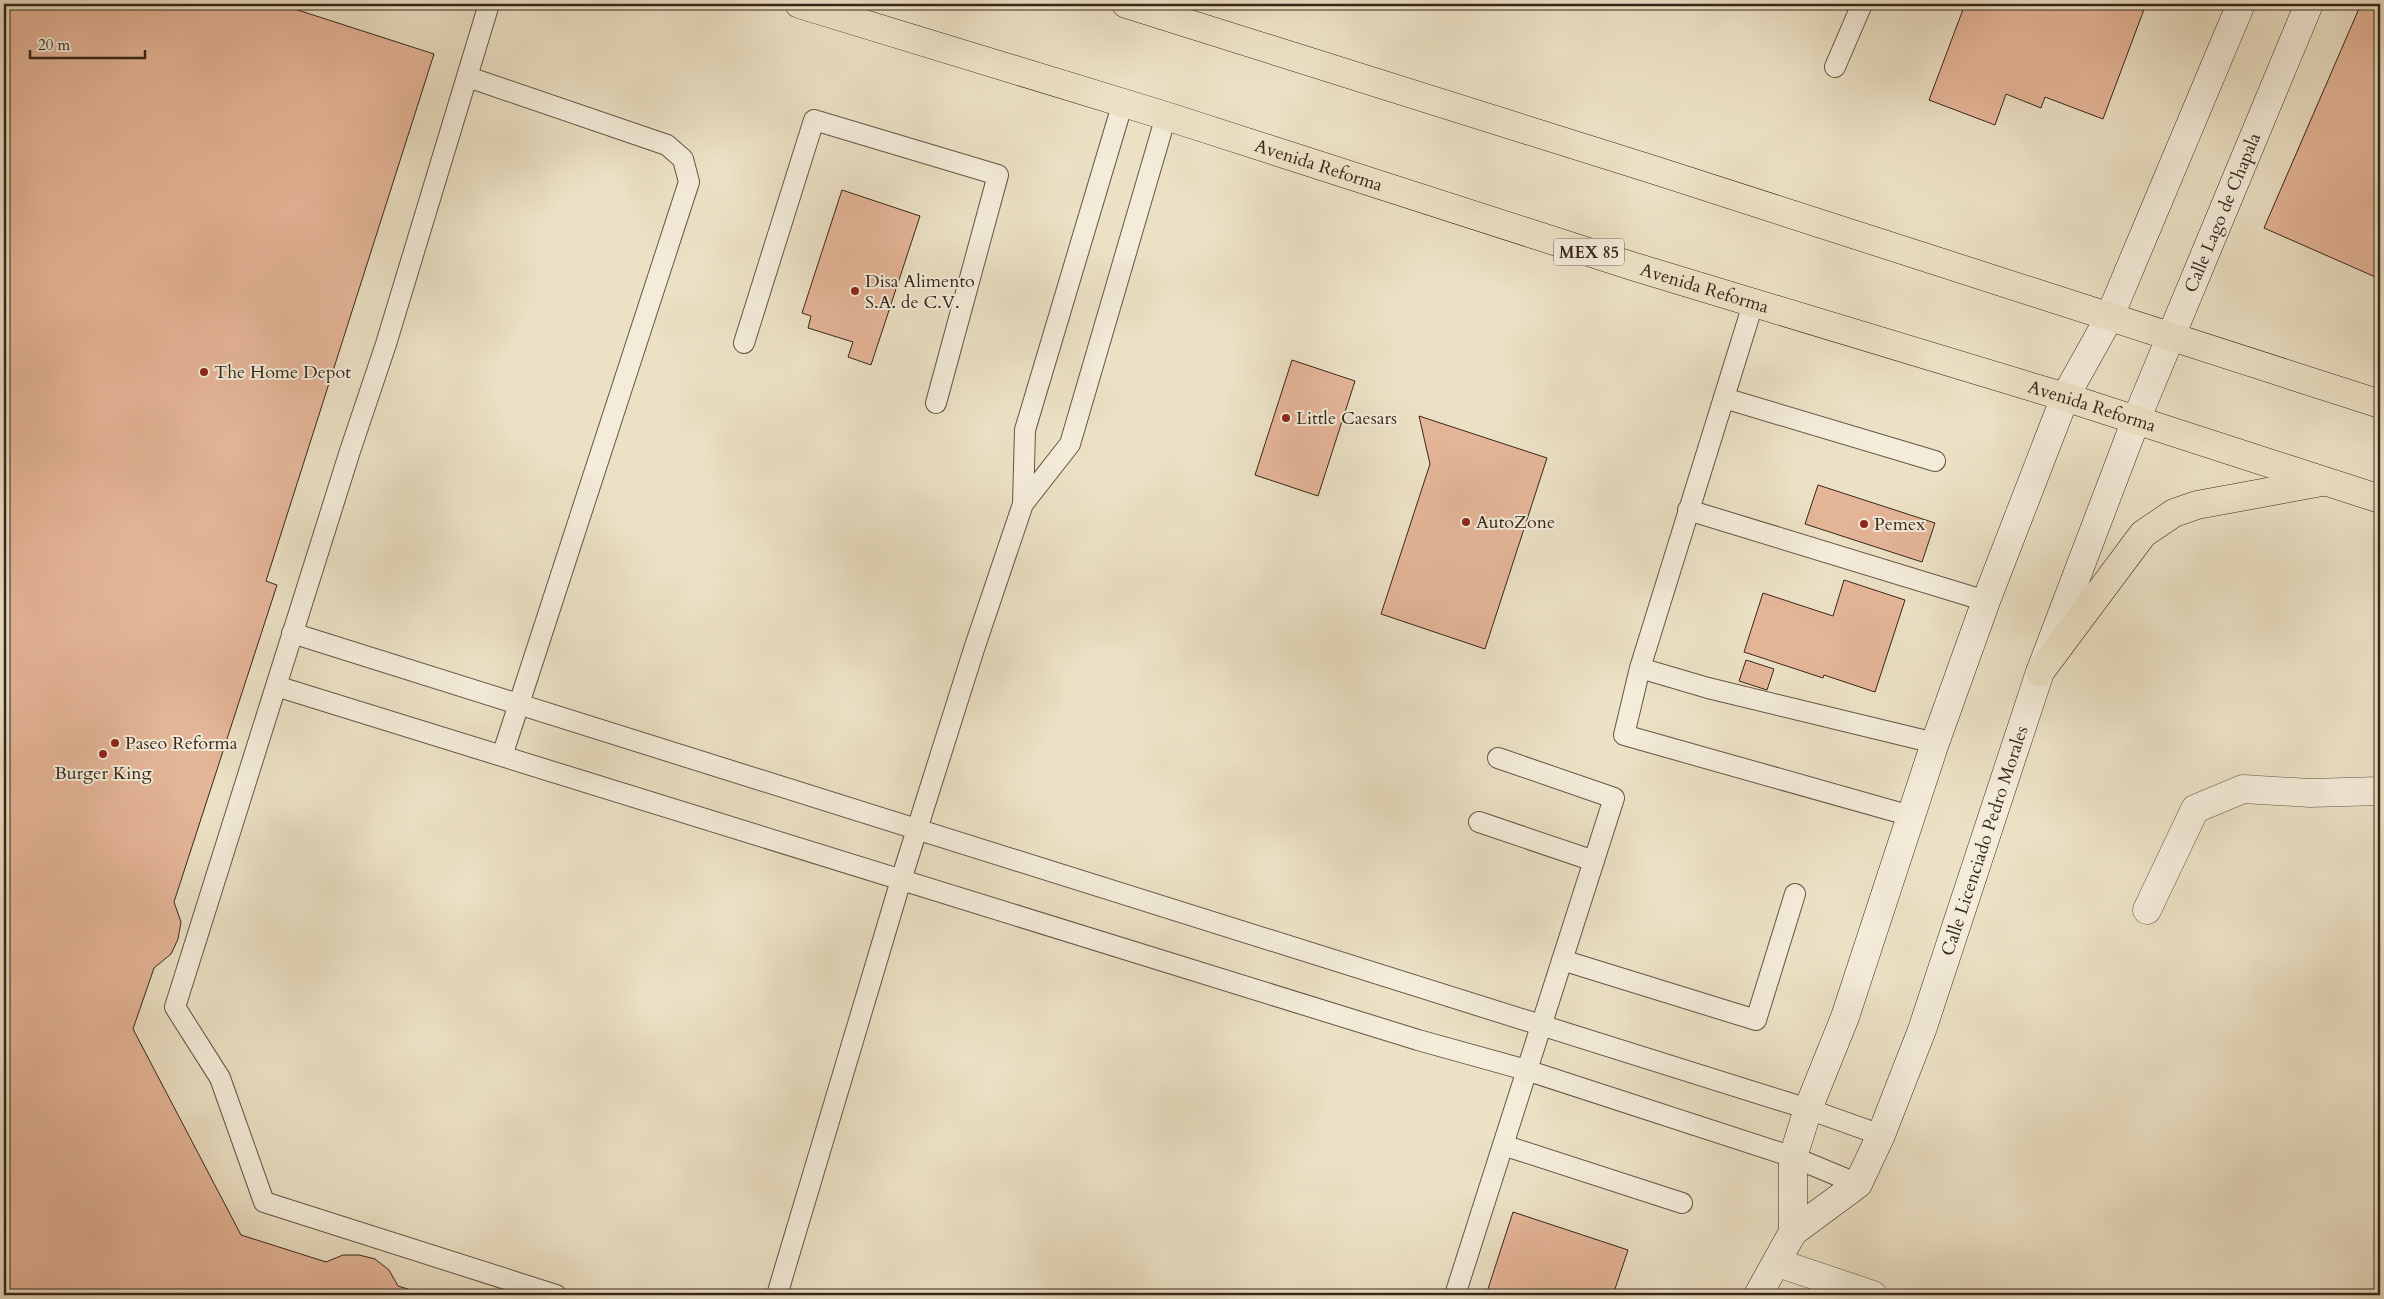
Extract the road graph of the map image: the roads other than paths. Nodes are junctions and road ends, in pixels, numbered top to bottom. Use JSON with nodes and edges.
{"nodes":[{"id":1,"x":489,"y":4,"type":"edge"},
{"id":2,"x":799,"y":4,"type":"edge"},
{"id":3,"x":1126,"y":4,"type":"edge"},
{"id":4,"x":1862,"y":4,"type":"edge"},
{"id":5,"x":2241,"y":4,"type":"edge"},
{"id":6,"x":2309,"y":4,"type":"edge"},
{"id":7,"x":1835,"y":67,"type":"dead end"},
{"id":8,"x":468,"y":77,"type":"junction"},
{"id":9,"x":1123,"y":102,"type":"junction"},
{"id":10,"x":1166,"y":116,"type":"junction"},
{"id":11,"x":1754,"y":304,"type":"junction"},
{"id":12,"x":2110,"y":318,"type":"junction"},
{"id":13,"x":2171,"y":336,"type":"junction"},
{"id":14,"x":744,"y":343,"type":"dead end"},
{"id":15,"x":2065,"y":397,"type":"junction"},
{"id":16,"x":1724,"y":398,"type":"junction"},
{"id":17,"x":936,"y":402,"type":"dead end"},
{"id":18,"x":2380,"y":404,"type":"edge"},
{"id":19,"x":2136,"y":420,"type":"junction"},
{"id":20,"x":1934,"y":461,"type":"dead end"},
{"id":21,"x":2325,"y":482,"type":"junction"},
{"id":22,"x":2380,"y":499,"type":"edge"},
{"id":23,"x":1024,"y":504,"type":"junction"},
{"id":24,"x":1688,"y":510,"type":"junction"},
{"id":25,"x":1986,"y":601,"type":"junction"},
{"id":26,"x":292,"y":633,"type":"junction"},
{"id":27,"x":1640,"y":668,"type":"junction"},
{"id":28,"x":2040,"y":672,"type":"junction"},
{"id":29,"x":276,"y":686,"type":"junction"},
{"id":30,"x":519,"y":704,"type":"junction"},
{"id":31,"x":1935,"y":743,"type":"junction"},
{"id":32,"x":502,"y":756,"type":"junction"},
{"id":33,"x":1498,"y":758,"type":"dead end"},
{"id":34,"x":2380,"y":791,"type":"edge"},
{"id":35,"x":1911,"y":816,"type":"junction"},
{"id":36,"x":1479,"y":822,"type":"dead end"},
{"id":37,"x":917,"y":829,"type":"junction"},
{"id":38,"x":1594,"y":861,"type":"junction"},
{"id":39,"x":901,"y":880,"type":"junction"},
{"id":40,"x":1795,"y":894,"type":"dead end"},
{"id":41,"x":2147,"y":910,"type":"dead end"},
{"id":42,"x":1562,"y":960,"type":"junction"},
{"id":43,"x":1541,"y":1026,"type":"junction"},
{"id":44,"x":1526,"y":1070,"type":"junction"},
{"id":45,"x":1808,"y":1108,"type":"junction"},
{"id":46,"x":1881,"y":1135,"type":"junction"},
{"id":47,"x":1503,"y":1144,"type":"junction"},
{"id":48,"x":1793,"y":1157,"type":"junction"},
{"id":49,"x":1858,"y":1184,"type":"junction"},
{"id":50,"x":1682,"y":1203,"type":"dead end"},
{"id":51,"x":1793,"y":1232,"type":"junction"},
{"id":52,"x":1778,"y":1263,"type":"junction"},
{"id":53,"x":556,"y":1295,"type":"edge"},
{"id":54,"x":777,"y":1295,"type":"edge"},
{"id":55,"x":1455,"y":1295,"type":"edge"},
{"id":56,"x":1758,"y":1295,"type":"edge"},
{"id":57,"x":1873,"y":1295,"type":"edge"}],
"edges":[{"from":1,"to":8,"type":"lane"},
{"from":2,"to":9,"type":"main road","name":"Avenida Reforma","number":"MEX 85"},
{"from":3,"to":12,"type":"main road"},
{"from":4,"to":7,"type":"lane"},
{"from":5,"to":12,"type":"street"},
{"from":6,"to":13,"type":"street","name":"Calle Lago de Chapala"},
{"from":8,"to":26,"type":"lane"},
{"from":8,"to":30,"type":"lane"},
{"from":9,"to":10,"type":"main road","name":"Avenida Reforma","number":"MEX 85"},
{"from":9,"to":23,"type":"lane"},
{"from":10,"to":11,"type":"main road","name":"Avenida Reforma","number":"MEX 85"},
{"from":10,"to":23,"type":"lane"},
{"from":11,"to":15,"type":"main road","name":"Avenida Reforma","number":"MEX 85"},
{"from":11,"to":16,"type":"lane"},
{"from":12,"to":13,"type":"main road"},
{"from":12,"to":15,"type":"street"},
{"from":13,"to":18,"type":"main road"},
{"from":13,"to":19,"type":"street","name":"Calle Lago de Chapala"},
{"from":14,"to":17,"type":"lane"},
{"from":15,"to":19,"type":"main road","name":"Avenida Reforma","number":"MEX 85"},
{"from":15,"to":25,"type":"street","name":"Calle Licenciado Pedro Morales"},
{"from":16,"to":20,"type":"lane"},
{"from":16,"to":24,"type":"lane"},
{"from":19,"to":21,"type":"main road","name":"Avenida Reforma","number":"MEX 85"},
{"from":19,"to":28,"type":"street","name":"Calle Licenciado Pedro Morales"},
{"from":21,"to":22,"type":"main road","name":"Avenida Reforma","number":"MEX 85"},
{"from":21,"to":28,"type":"main road"},
{"from":23,"to":37,"type":"lane"},
{"from":24,"to":25,"type":"lane"},
{"from":24,"to":27,"type":"lane"},
{"from":25,"to":31,"type":"street","name":"Calle Licenciado Pedro Morales"},
{"from":26,"to":29,"type":"lane"},
{"from":26,"to":30,"type":"lane"},
{"from":27,"to":31,"type":"lane"},
{"from":27,"to":35,"type":"lane"},
{"from":28,"to":46,"type":"street","name":"Calle Licenciado Pedro Morales"},
{"from":29,"to":32,"type":"lane"},
{"from":29,"to":53,"type":"lane"},
{"from":30,"to":32,"type":"lane"},
{"from":30,"to":37,"type":"lane"},
{"from":31,"to":35,"type":"street","name":"Calle Licenciado Pedro Morales"},
{"from":32,"to":39,"type":"lane"},
{"from":33,"to":38,"type":"lane"},
{"from":34,"to":41,"type":"street"},
{"from":35,"to":45,"type":"street","name":"Calle Licenciado Pedro Morales"},
{"from":36,"to":38,"type":"lane"},
{"from":37,"to":39,"type":"lane"},
{"from":37,"to":43,"type":"lane"},
{"from":38,"to":42,"type":"lane"},
{"from":39,"to":44,"type":"lane"},
{"from":39,"to":54,"type":"lane"},
{"from":40,"to":42,"type":"lane"},
{"from":42,"to":43,"type":"lane"},
{"from":43,"to":44,"type":"lane"},
{"from":43,"to":45,"type":"lane"},
{"from":44,"to":47,"type":"lane"},
{"from":44,"to":48,"type":"lane"},
{"from":45,"to":46,"type":"lane"},
{"from":45,"to":48,"type":"street","name":"Calle Licenciado Pedro Morales"},
{"from":46,"to":49,"type":"street","name":"Calle Licenciado Pedro Morales"},
{"from":47,"to":50,"type":"lane"},
{"from":47,"to":55,"type":"lane"},
{"from":48,"to":49,"type":"lane"},
{"from":48,"to":51,"type":"street","name":"Calle Licenciado Pedro Morales"},
{"from":49,"to":51,"type":"street","name":"Calle Licenciado Pedro Morales"},
{"from":51,"to":52,"type":"street","name":"Calle Licenciado Pedro Morales"},
{"from":52,"to":56,"type":"street","name":"Calle Licenciado Pedro Morales"},
{"from":52,"to":57,"type":"street"}]}
